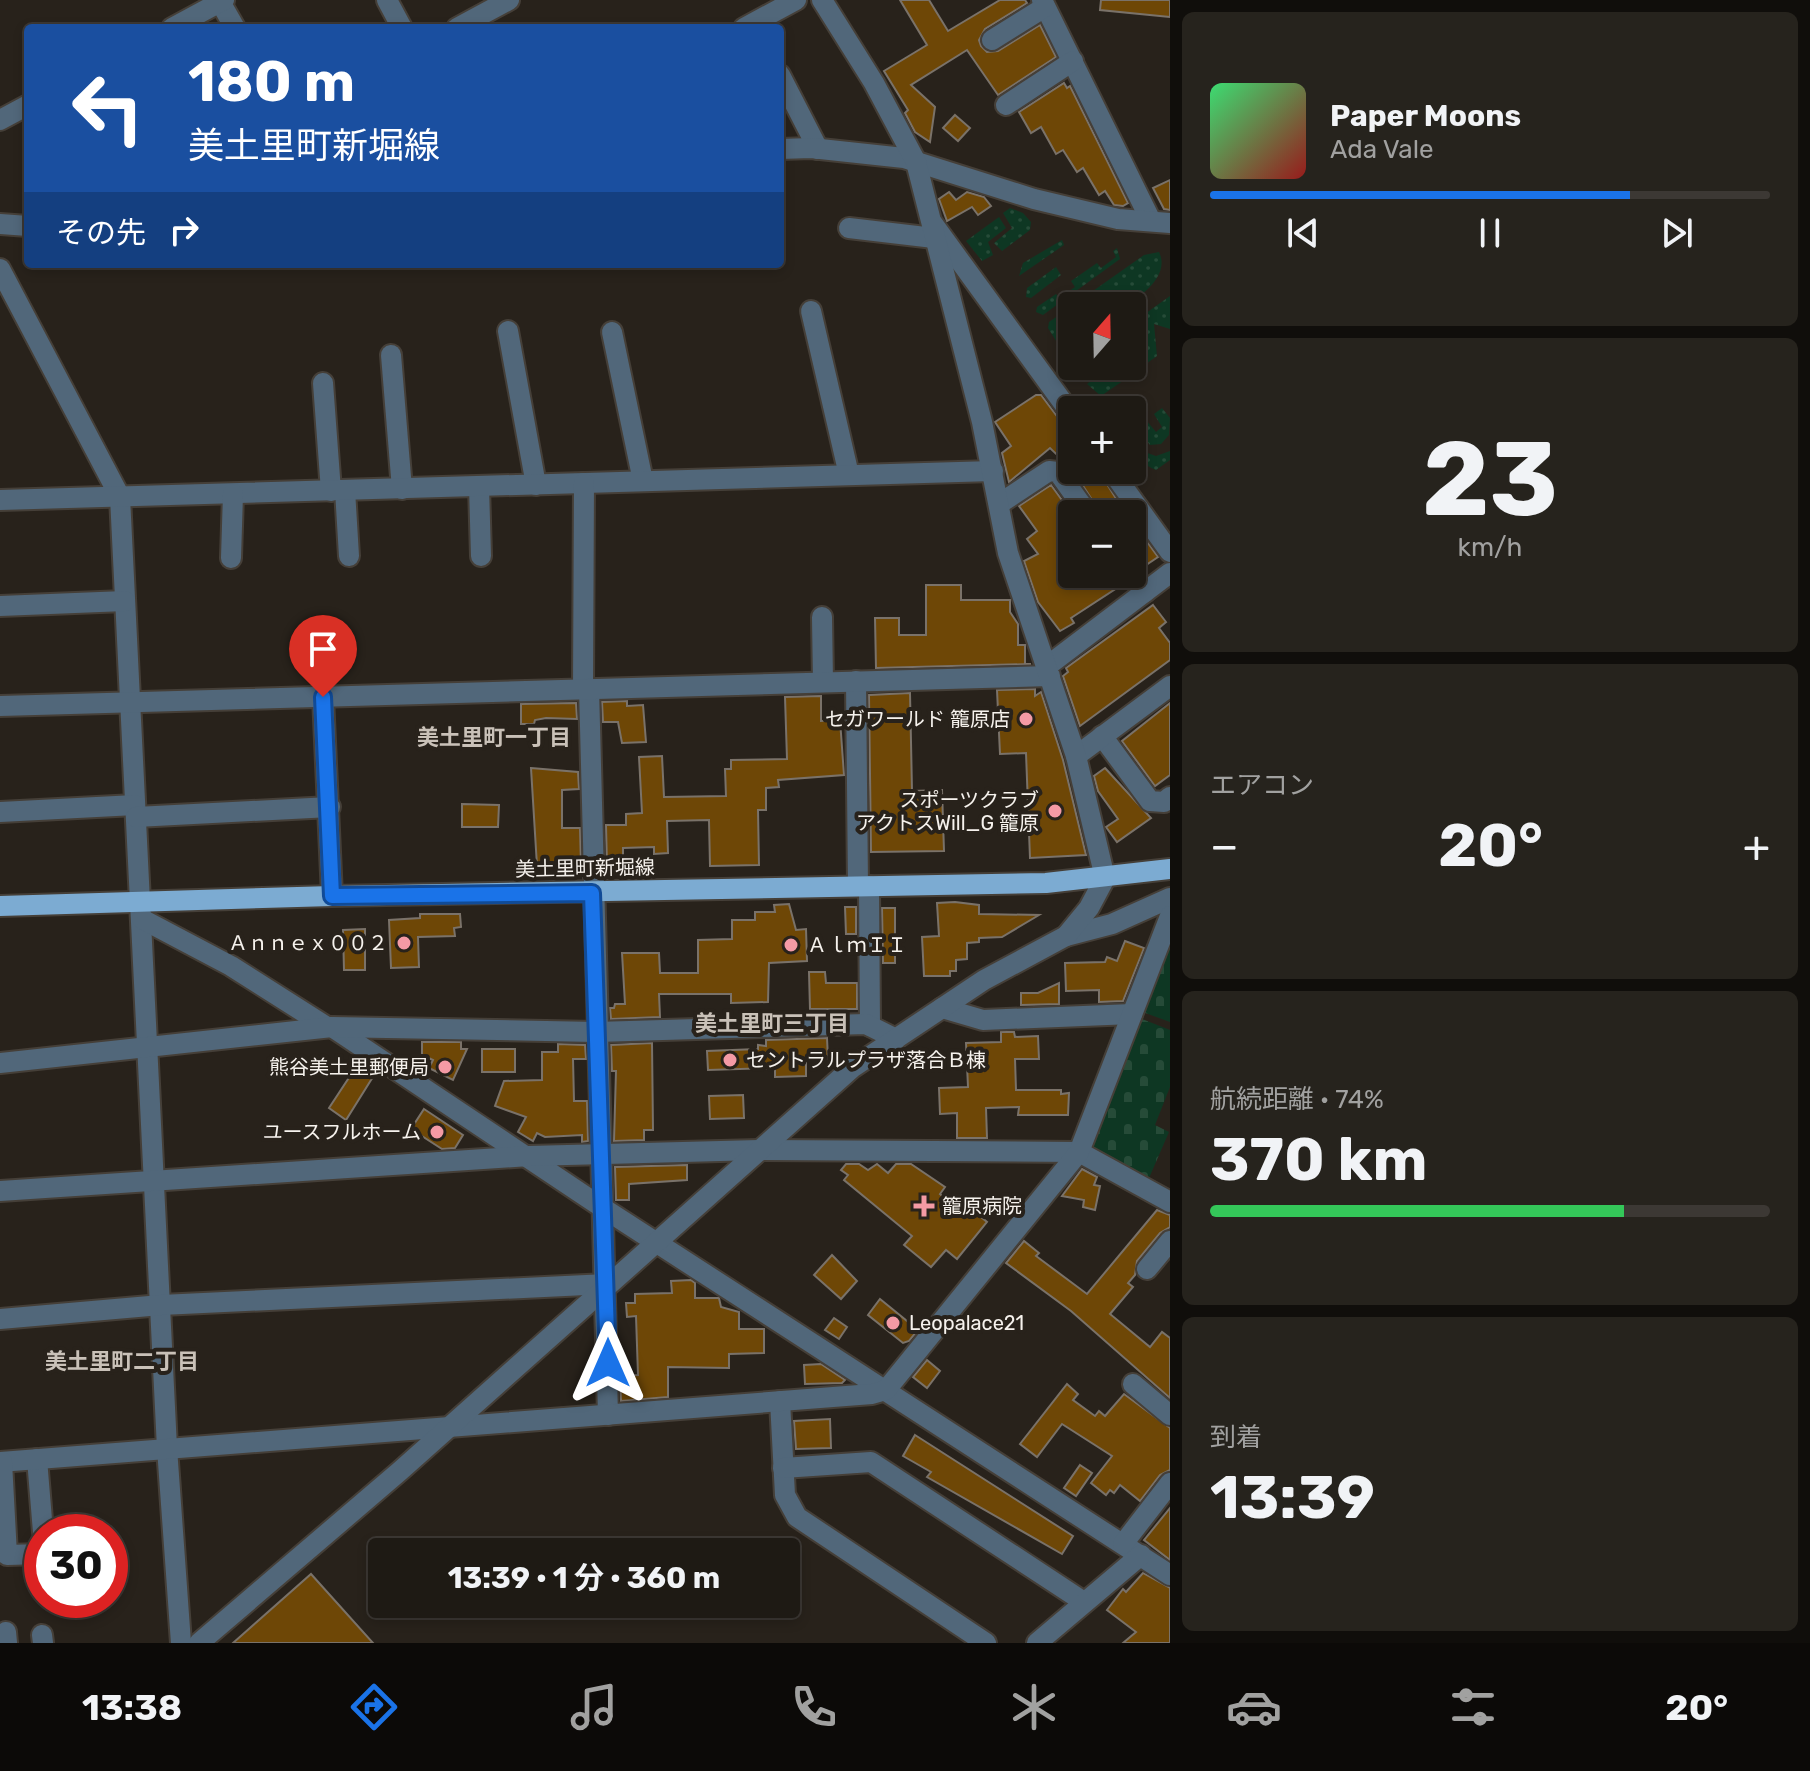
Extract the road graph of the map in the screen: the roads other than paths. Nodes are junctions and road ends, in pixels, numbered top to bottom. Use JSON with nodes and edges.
{"nodes":[{"id":1,"x":387,"y":0,"type":"edge"},
{"id":2,"x":509,"y":0,"type":"edge"},
{"id":3,"x":796,"y":0,"type":"edge"},
{"id":4,"x":822,"y":0,"type":"edge"},
{"id":5,"x":221,"y":1,"type":"edge"},
{"id":6,"x":1044,"y":4,"type":"edge"},
{"id":7,"x":179,"y":24,"type":"edge"},
{"id":8,"x":233,"y":24,"type":"edge"},
{"id":9,"x":400,"y":24,"type":"edge"},
{"id":10,"x":464,"y":24,"type":"edge"},
{"id":11,"x":754,"y":24,"type":"edge"},
{"id":12,"x":992,"y":40,"type":"dead end"},
{"id":13,"x":1073,"y":61,"type":"junction"},
{"id":14,"x":784,"y":83,"type":"edge"},
{"id":15,"x":1006,"y":105,"type":"dead end"},
{"id":16,"x":24,"y":107,"type":"edge"},
{"id":17,"x":0,"y":120,"type":"edge"},
{"id":18,"x":784,"y":149,"type":"edge"},
{"id":19,"x":818,"y":149,"type":"junction"},
{"id":20,"x":916,"y":162,"type":"junction"},
{"id":21,"x":1161,"y":222,"type":"edge"},
{"id":22,"x":0,"y":224,"type":"edge"},
{"id":23,"x":24,"y":226,"type":"edge"},
{"id":24,"x":849,"y":228,"type":"dead end"},
{"id":25,"x":939,"y":240,"type":"junction"},
{"id":26,"x":0,"y":269,"type":"edge"},
{"id":27,"x":811,"y":311,"type":"dead end"},
{"id":28,"x":508,"y":331,"type":"dead end"},
{"id":29,"x":612,"y":332,"type":"dead end"},
{"id":30,"x":391,"y":355,"type":"dead end"},
{"id":31,"x":323,"y":383,"type":"dead end"},
{"id":32,"x":1058,"y":397,"type":"edge"},
{"id":33,"x":993,"y":471,"type":"junction"},
{"id":34,"x":849,"y":475,"type":"junction"},
{"id":35,"x":643,"y":481,"type":"junction"},
{"id":36,"x":584,"y":483,"type":"junction"},
{"id":37,"x":1121,"y":484,"type":"edge"},
{"id":38,"x":536,"y":485,"type":"junction"},
{"id":39,"x":479,"y":486,"type":"junction"},
{"id":40,"x":402,"y":489,"type":"junction"},
{"id":41,"x":338,"y":491,"type":"junction"},
{"id":42,"x":233,"y":494,"type":"junction"},
{"id":43,"x":120,"y":497,"type":"junction"},
{"id":44,"x":0,"y":500,"type":"edge"},
{"id":45,"x":1078,"y":500,"type":"edge"},
{"id":46,"x":999,"y":504,"type":"junction"},
{"id":47,"x":1170,"y":552,"type":"edge"},
{"id":48,"x":349,"y":556,"type":"dead end"},
{"id":49,"x":481,"y":556,"type":"dead end"},
{"id":50,"x":231,"y":558,"type":"dead end"},
{"id":51,"x":1170,"y":573,"type":"edge"},
{"id":52,"x":1142,"y":588,"type":"edge"},
{"id":53,"x":1145,"y":592,"type":"junction"},
{"id":54,"x":125,"y":601,"type":"junction"},
{"id":55,"x":0,"y":606,"type":"edge"},
{"id":56,"x":822,"y":617,"type":"dead end"},
{"id":57,"x":1048,"y":672,"type":"junction"},
{"id":58,"x":856,"y":681,"type":"junction"},
{"id":59,"x":823,"y":682,"type":"junction"},
{"id":60,"x":1170,"y":686,"type":"edge"},
{"id":61,"x":586,"y":688,"type":"junction"},
{"id":62,"x":323,"y":697,"type":"junction"},
{"id":63,"x":129,"y":703,"type":"junction"},
{"id":64,"x":0,"y":706,"type":"edge"},
{"id":65,"x":1102,"y":736,"type":"junction"},
{"id":66,"x":1076,"y":756,"type":"junction"},
{"id":67,"x":1170,"y":797,"type":"edge"},
{"id":68,"x":330,"y":807,"type":"junction"},
{"id":69,"x":136,"y":811,"type":"junction"},
{"id":70,"x":0,"y":812,"type":"edge"},
{"id":71,"x":1170,"y":869,"type":"edge"},
{"id":72,"x":1105,"y":878,"type":"junction"},
{"id":73,"x":863,"y":886,"type":"junction"},
{"id":74,"x":592,"y":893,"type":"junction"},
{"id":75,"x":332,"y":896,"type":"junction"},
{"id":76,"x":1170,"y":898,"type":"edge"},
{"id":77,"x":0,"y":906,"type":"edge"},
{"id":78,"x":141,"y":911,"type":"junction"},
{"id":79,"x":1170,"y":916,"type":"edge"},
{"id":80,"x":1066,"y":936,"type":"junction"},
{"id":81,"x":942,"y":1008,"type":"junction"},
{"id":82,"x":1132,"y":1014,"type":"junction"},
{"id":83,"x":870,"y":1026,"type":"junction"},
{"id":84,"x":330,"y":1027,"type":"junction"},
{"id":85,"x":596,"y":1032,"type":"junction"},
{"id":86,"x":896,"y":1039,"type":"junction"},
{"id":87,"x":149,"y":1045,"type":"junction"},
{"id":88,"x":0,"y":1063,"type":"edge"},
{"id":89,"x":759,"y":1150,"type":"junction"},
{"id":90,"x":1079,"y":1152,"type":"junction"},
{"id":91,"x":601,"y":1154,"type":"junction"},
{"id":92,"x":529,"y":1156,"type":"junction"},
{"id":93,"x":157,"y":1181,"type":"junction"},
{"id":94,"x":0,"y":1191,"type":"edge"},
{"id":95,"x":1170,"y":1202,"type":"edge"},
{"id":96,"x":603,"y":1208,"type":"junction"},
{"id":97,"x":1170,"y":1241,"type":"edge"},
{"id":98,"x":656,"y":1243,"type":"junction"},
{"id":99,"x":1147,"y":1269,"type":"dead end"},
{"id":100,"x":607,"y":1284,"type":"junction"},
{"id":101,"x":161,"y":1305,"type":"junction"},
{"id":102,"x":0,"y":1319,"type":"edge"},
{"id":103,"x":1133,"y":1384,"type":"dead end"},
{"id":104,"x":886,"y":1390,"type":"junction"},
{"id":105,"x":780,"y":1401,"type":"junction"},
{"id":106,"x":608,"y":1415,"type":"junction"},
{"id":107,"x":1170,"y":1415,"type":"edge"},
{"id":108,"x":446,"y":1428,"type":"junction"},
{"id":109,"x":167,"y":1448,"type":"junction"},
{"id":110,"x":37,"y":1459,"type":"junction"},
{"id":111,"x":1,"y":1462,"type":"edge"},
{"id":112,"x":783,"y":1468,"type":"junction"},
{"id":113,"x":1170,"y":1483,"type":"edge"},
{"id":114,"x":42,"y":1514,"type":"edge"},
{"id":115,"x":1123,"y":1544,"type":"junction"},
{"id":116,"x":24,"y":1555,"type":"edge"},
{"id":117,"x":1141,"y":1555,"type":"junction"},
{"id":118,"x":1170,"y":1575,"type":"edge"},
{"id":119,"x":1084,"y":1602,"type":"junction"},
{"id":120,"x":181,"y":1643,"type":"edge"},
{"id":121,"x":199,"y":1643,"type":"edge"},
{"id":122,"x":986,"y":1643,"type":"edge"},
{"id":123,"x":1037,"y":1643,"type":"edge"}],
"edges":[{"from":1,"to":9,"type":"street"},
{"from":2,"to":10,"type":"street"},
{"from":3,"to":11,"type":"street"},
{"from":4,"to":20,"type":"street"},
{"from":5,"to":7,"type":"street"},
{"from":5,"to":8,"type":"street"},
{"from":6,"to":12,"type":"street"},
{"from":6,"to":13,"type":"street"},
{"from":13,"to":15,"type":"street"},
{"from":13,"to":21,"type":"street"},
{"from":14,"to":19,"type":"street"},
{"from":16,"to":17,"type":"street"},
{"from":18,"to":19,"type":"street"},
{"from":19,"to":20,"type":"street"},
{"from":20,"to":21,"type":"street"},
{"from":20,"to":25,"type":"street"},
{"from":22,"to":23,"type":"street"},
{"from":24,"to":25,"type":"street"},
{"from":25,"to":32,"type":"street"},
{"from":25,"to":33,"type":"street"},
{"from":26,"to":43,"type":"street"},
{"from":27,"to":34,"type":"street"},
{"from":28,"to":38,"type":"street"},
{"from":29,"to":35,"type":"street"},
{"from":30,"to":40,"type":"street"},
{"from":31,"to":41,"type":"street"},
{"from":33,"to":34,"type":"street"},
{"from":33,"to":46,"type":"street"},
{"from":34,"to":35,"type":"street"},
{"from":35,"to":36,"type":"street"},
{"from":36,"to":38,"type":"street"},
{"from":36,"to":61,"type":"street"},
{"from":37,"to":47,"type":"street"},
{"from":38,"to":39,"type":"street"},
{"from":39,"to":40,"type":"street"},
{"from":39,"to":49,"type":"street"},
{"from":40,"to":41,"type":"street"},
{"from":41,"to":42,"type":"street"},
{"from":41,"to":48,"type":"street"},
{"from":42,"to":43,"type":"street"},
{"from":42,"to":50,"type":"street"},
{"from":43,"to":44,"type":"street"},
{"from":43,"to":54,"type":"street"},
{"from":45,"to":46,"type":"street"},
{"from":46,"to":57,"type":"street"},
{"from":51,"to":53,"type":"street"},
{"from":52,"to":53,"type":"street"},
{"from":53,"to":57,"type":"street"},
{"from":54,"to":55,"type":"street"},
{"from":54,"to":63,"type":"street"},
{"from":56,"to":59,"type":"street"},
{"from":57,"to":58,"type":"street"},
{"from":57,"to":66,"type":"street"},
{"from":58,"to":59,"type":"street"},
{"from":58,"to":73,"type":"street"},
{"from":59,"to":61,"type":"street"},
{"from":60,"to":65,"type":"street"},
{"from":61,"to":62,"type":"street"},
{"from":61,"to":74,"type":"street"},
{"from":62,"to":63,"type":"street"},
{"from":62,"to":68,"type":"street"},
{"from":63,"to":64,"type":"street"},
{"from":63,"to":69,"type":"street"},
{"from":65,"to":66,"type":"street"},
{"from":65,"to":67,"type":"street"},
{"from":66,"to":72,"type":"street"},
{"from":68,"to":69,"type":"street"},
{"from":68,"to":75,"type":"street"},
{"from":69,"to":70,"type":"street"},
{"from":69,"to":78,"type":"street"},
{"from":71,"to":72,"type":"main road","name":"美土里町新堀線"},
{"from":72,"to":73,"type":"main road","name":"美土里町新堀線"},
{"from":72,"to":80,"type":"street"},
{"from":73,"to":74,"type":"main road","name":"美土里町新堀線"},
{"from":73,"to":83,"type":"street"},
{"from":74,"to":75,"type":"main road","name":"美土里町新堀線"},
{"from":74,"to":85,"type":"street"},
{"from":75,"to":78,"type":"main road","name":"美土里町新堀線"},
{"from":76,"to":80,"type":"street"},
{"from":77,"to":78,"type":"main road","name":"美土里町新堀線"},
{"from":78,"to":84,"type":"street"},
{"from":78,"to":87,"type":"street"},
{"from":79,"to":82,"type":"street"},
{"from":80,"to":81,"type":"street"},
{"from":81,"to":82,"type":"street"},
{"from":81,"to":86,"type":"street"},
{"from":82,"to":90,"type":"street"},
{"from":83,"to":85,"type":"street"},
{"from":83,"to":86,"type":"street"},
{"from":84,"to":85,"type":"street"},
{"from":84,"to":87,"type":"street"},
{"from":84,"to":92,"type":"street"},
{"from":85,"to":91,"type":"street"},
{"from":86,"to":89,"type":"street"},
{"from":87,"to":88,"type":"street"},
{"from":87,"to":93,"type":"street"},
{"from":89,"to":90,"type":"street"},
{"from":89,"to":91,"type":"street"},
{"from":89,"to":98,"type":"street"},
{"from":90,"to":95,"type":"street"},
{"from":90,"to":104,"type":"street"},
{"from":91,"to":92,"type":"street"},
{"from":91,"to":96,"type":"street"},
{"from":92,"to":93,"type":"street"},
{"from":92,"to":96,"type":"street"},
{"from":93,"to":94,"type":"street"},
{"from":93,"to":101,"type":"street"},
{"from":96,"to":98,"type":"street"},
{"from":96,"to":100,"type":"street"},
{"from":97,"to":99,"type":"street"},
{"from":98,"to":100,"type":"street"},
{"from":98,"to":104,"type":"street"},
{"from":100,"to":101,"type":"street"},
{"from":100,"to":106,"type":"street"},
{"from":100,"to":108,"type":"street"},
{"from":101,"to":102,"type":"street"},
{"from":101,"to":109,"type":"street"},
{"from":103,"to":107,"type":"street"},
{"from":104,"to":105,"type":"street"},
{"from":104,"to":115,"type":"street"},
{"from":105,"to":106,"type":"street"},
{"from":105,"to":112,"type":"street"},
{"from":106,"to":108,"type":"street"},
{"from":108,"to":109,"type":"street"},
{"from":108,"to":121,"type":"street"},
{"from":109,"to":110,"type":"street"},
{"from":109,"to":120,"type":"street"},
{"from":110,"to":111,"type":"street"},
{"from":110,"to":114,"type":"street"},
{"from":111,"to":116,"type":"street"},
{"from":112,"to":119,"type":"street"},
{"from":112,"to":122,"type":"street"},
{"from":113,"to":115,"type":"street"},
{"from":115,"to":117,"type":"street"},
{"from":117,"to":118,"type":"street"},
{"from":117,"to":119,"type":"street"},
{"from":119,"to":123,"type":"street"}]}
